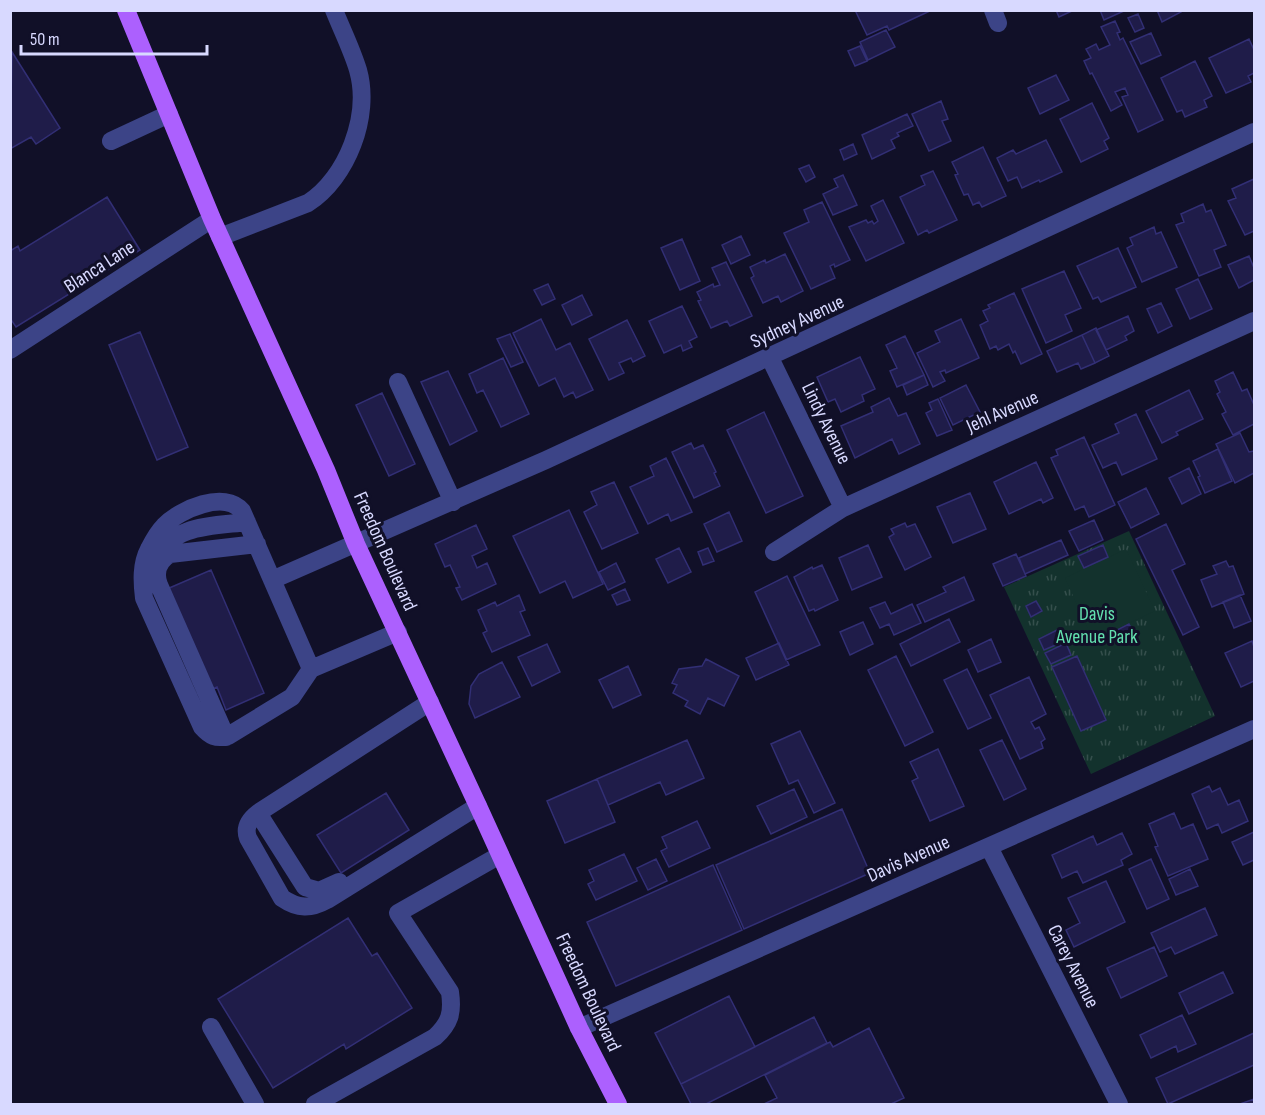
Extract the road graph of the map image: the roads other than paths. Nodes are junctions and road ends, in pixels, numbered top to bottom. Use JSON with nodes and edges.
{"nodes":[{"id":1,"x":126,"y":10,"type":"edge"},
{"id":2,"x":334,"y":10,"type":"edge"},
{"id":3,"x":169,"y":114,"type":"junction"},
{"id":4,"x":1254,"y":132,"type":"edge"},
{"id":5,"x":111,"y":141,"type":"dead end"},
{"id":6,"x":212,"y":219,"type":"junction"},
{"id":7,"x":220,"y":237,"type":"junction"},
{"id":8,"x":1254,"y":321,"type":"edge"},
{"id":9,"x":10,"y":350,"type":"edge"},
{"id":10,"x":770,"y":358,"type":"junction"},
{"id":11,"x":398,"y":382,"type":"dead end"},
{"id":12,"x":453,"y":502,"type":"junction"},
{"id":13,"x":843,"y":508,"type":"junction"},
{"id":14,"x":247,"y":522,"type":"junction"},
{"id":15,"x":257,"y":544,"type":"junction"},
{"id":16,"x":356,"y":544,"type":"junction"},
{"id":17,"x":774,"y":552,"type":"dead end"},
{"id":18,"x":157,"y":568,"type":"junction"},
{"id":19,"x":272,"y":580,"type":"junction"},
{"id":20,"x":398,"y":632,"type":"junction"},
{"id":21,"x":311,"y":669,"type":"junction"},
{"id":22,"x":430,"y":702,"type":"junction"},
{"id":23,"x":1254,"y":729,"type":"edge"},
{"id":24,"x":226,"y":736,"type":"junction"},
{"id":25,"x":478,"y":806,"type":"junction"},
{"id":26,"x":989,"y":847,"type":"junction"},
{"id":27,"x":500,"y":855,"type":"junction"},
{"id":28,"x":211,"y":1027,"type":"dead end"},
{"id":29,"x":579,"y":1028,"type":"junction"},
{"id":30,"x":255,"y":1104,"type":"edge"},
{"id":31,"x":315,"y":1104,"type":"edge"},
{"id":32,"x":618,"y":1104,"type":"edge"},
{"id":33,"x":1119,"y":1104,"type":"edge"}],
"edges":[{"from":1,"to":3,"type":"main road","name":"Freedom Boulevard"},
{"from":2,"to":7,"type":"street"},
{"from":3,"to":5,"type":"street"},
{"from":3,"to":6,"type":"main road","name":"Freedom Boulevard"},
{"from":4,"to":10,"type":"street","name":"Sydney Avenue"},
{"from":6,"to":7,"type":"main road","name":"Freedom Boulevard"},
{"from":6,"to":9,"type":"street","name":"Blanca Lane"},
{"from":7,"to":16,"type":"main road","name":"Freedom Boulevard"},
{"from":8,"to":13,"type":"street","name":"Jehl Avenue"},
{"from":10,"to":12,"type":"street","name":"Sydney Avenue"},
{"from":10,"to":13,"type":"street","name":"Lindy Avenue"},
{"from":11,"to":12,"type":"street"},
{"from":12,"to":16,"type":"street","name":"Sydney Avenue"},
{"from":13,"to":17,"type":"street","name":"Jehl Avenue"},
{"from":14,"to":15,"type":"street"},
{"from":14,"to":18,"type":"street"},
{"from":14,"to":24,"type":"street"},
{"from":15,"to":18,"type":"street"},
{"from":15,"to":19,"type":"street"},
{"from":16,"to":19,"type":"street","name":"Sydney Avenue"},
{"from":16,"to":20,"type":"main road","name":"Freedom Boulevard"},
{"from":18,"to":24,"type":"street"},
{"from":19,"to":21,"type":"street"},
{"from":20,"to":21,"type":"street"},
{"from":20,"to":22,"type":"main road","name":"Freedom Boulevard"},
{"from":21,"to":24,"type":"street"},
{"from":22,"to":25,"type":"main road","name":"Freedom Boulevard"},
{"from":22,"to":25,"type":"street"},
{"from":23,"to":26,"type":"street","name":"Davis Avenue"},
{"from":25,"to":27,"type":"main road","name":"Freedom Boulevard"},
{"from":26,"to":29,"type":"street","name":"Davis Avenue"},
{"from":26,"to":33,"type":"street","name":"Carey Avenue"},
{"from":27,"to":29,"type":"main road","name":"Freedom Boulevard"},
{"from":27,"to":31,"type":"street"},
{"from":28,"to":30,"type":"street"},
{"from":29,"to":32,"type":"main road","name":"Freedom Boulevard"}]}
